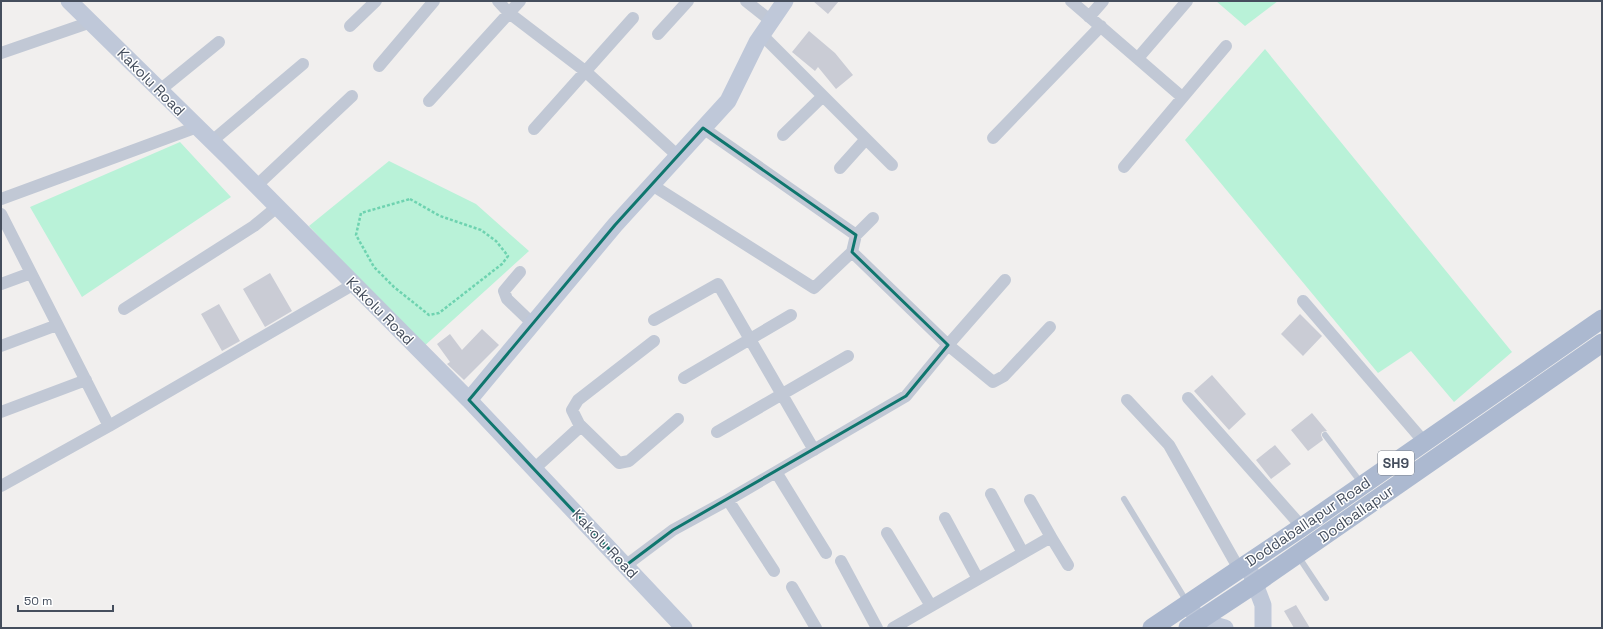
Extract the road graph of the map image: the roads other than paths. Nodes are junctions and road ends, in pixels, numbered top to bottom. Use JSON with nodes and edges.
{"nodes":[{"id":1,"x":69,"y":1,"type":"edge"},
{"id":2,"x":376,"y":1,"type":"edge"},
{"id":3,"x":434,"y":1,"type":"edge"},
{"id":4,"x":498,"y":1,"type":"edge"},
{"id":5,"x":520,"y":1,"type":"edge"},
{"id":6,"x":688,"y":1,"type":"edge"},
{"id":7,"x":746,"y":1,"type":"edge"},
{"id":8,"x":785,"y":1,"type":"edge"},
{"id":9,"x":1071,"y":1,"type":"edge"},
{"id":10,"x":1103,"y":1,"type":"edge"},
{"id":11,"x":1187,"y":1,"type":"edge"},
{"id":12,"x":509,"y":13,"type":"junction"},
{"id":13,"x":1089,"y":17,"type":"junction"},
{"id":14,"x":633,"y":18,"type":"dead end"},
{"id":15,"x":91,"y":22,"type":"junction"},
{"id":16,"x":350,"y":26,"type":"dead end"},
{"id":17,"x":1101,"y":26,"type":"junction"},
{"id":18,"x":766,"y":28,"type":"junction"},
{"id":19,"x":658,"y":34,"type":"dead end"},
{"id":20,"x":219,"y":42,"type":"dead end"},
{"id":21,"x":1226,"y":46,"type":"dead end"},
{"id":22,"x":1,"y":53,"type":"edge"},
{"id":23,"x":1138,"y":58,"type":"junction"},
{"id":24,"x":303,"y":64,"type":"dead end"},
{"id":25,"x":379,"y":66,"type":"dead end"},
{"id":26,"x":585,"y":71,"type":"junction"},
{"id":27,"x":160,"y":90,"type":"junction"},
{"id":28,"x":352,"y":96,"type":"dead end"},
{"id":29,"x":823,"y":96,"type":"junction"},
{"id":30,"x":1182,"y":97,"type":"junction"},
{"id":31,"x":429,"y":101,"type":"dead end"},
{"id":32,"x":197,"y":126,"type":"junction"},
{"id":33,"x":704,"y":128,"type":"junction"},
{"id":34,"x":534,"y":129,"type":"dead end"},
{"id":35,"x":783,"y":135,"type":"dead end"},
{"id":36,"x":993,"y":138,"type":"dead end"},
{"id":37,"x":866,"y":139,"type":"junction"},
{"id":38,"x":212,"y":141,"type":"junction"},
{"id":39,"x":678,"y":156,"type":"junction"},
{"id":40,"x":892,"y":165,"type":"dead end"},
{"id":41,"x":1124,"y":167,"type":"dead end"},
{"id":42,"x":840,"y":168,"type":"dead end"},
{"id":43,"x":652,"y":185,"type":"junction"},
{"id":44,"x":256,"y":186,"type":"junction"},
{"id":45,"x":1,"y":199,"type":"edge"},
{"id":46,"x":277,"y":207,"type":"junction"},
{"id":47,"x":1,"y":214,"type":"edge"},
{"id":48,"x":873,"y":218,"type":"dead end"},
{"id":49,"x":856,"y":235,"type":"junction"},
{"id":50,"x":852,"y":252,"type":"junction"},
{"id":51,"x":520,"y":272,"type":"dead end"},
{"id":52,"x":31,"y":273,"type":"junction"},
{"id":53,"x":1005,"y":280,"type":"dead end"},
{"id":54,"x":1,"y":284,"type":"edge"},
{"id":55,"x":354,"y":284,"type":"junction"},
{"id":56,"x":1303,"y":301,"type":"dead end"},
{"id":57,"x":124,"y":309,"type":"dead end"},
{"id":58,"x":791,"y":315,"type":"dead end"},
{"id":59,"x":654,"y":320,"type":"dead end"},
{"id":60,"x":1602,"y":320,"type":"edge"},
{"id":61,"x":532,"y":323,"type":"junction"},
{"id":62,"x":57,"y":324,"type":"junction"},
{"id":63,"x":1050,"y":327,"type":"dead end"},
{"id":64,"x":750,"y":339,"type":"junction"},
{"id":65,"x":654,"y":341,"type":"dead end"},
{"id":66,"x":1602,"y":343,"type":"edge"},
{"id":67,"x":948,"y":345,"type":"junction"},
{"id":68,"x":1,"y":346,"type":"edge"},
{"id":69,"x":848,"y":356,"type":"dead end"},
{"id":70,"x":684,"y":378,"type":"dead end"},
{"id":71,"x":86,"y":380,"type":"junction"},
{"id":72,"x":782,"y":394,"type":"junction"},
{"id":73,"x":1188,"y":398,"type":"dead end"},
{"id":74,"x":468,"y":400,"type":"junction"},
{"id":75,"x":1127,"y":400,"type":"dead end"},
{"id":76,"x":1,"y":412,"type":"edge"},
{"id":77,"x":678,"y":419,"type":"dead end"},
{"id":78,"x":109,"y":426,"type":"junction"},
{"id":79,"x":581,"y":426,"type":"junction"},
{"id":80,"x":717,"y":432,"type":"dead end"},
{"id":81,"x":1325,"y":435,"type":"dead end"},
{"id":82,"x":1425,"y":443,"type":"junction"},
{"id":83,"x":814,"y":450,"type":"junction"},
{"id":84,"x":534,"y":469,"type":"junction"},
{"id":85,"x":776,"y":472,"type":"junction"},
{"id":86,"x":1363,"y":485,"type":"junction"},
{"id":87,"x":1,"y":486,"type":"edge"},
{"id":88,"x":991,"y":494,"type":"dead end"},
{"id":89,"x":1124,"y":499,"type":"dead end"},
{"id":90,"x":728,"y":500,"type":"junction"},
{"id":91,"x":1030,"y":500,"type":"dead end"},
{"id":92,"x":945,"y":518,"type":"dead end"},
{"id":93,"x":1302,"y":527,"type":"junction"},
{"id":94,"x":887,"y":533,"type":"dead end"},
{"id":95,"x":1052,"y":537,"type":"junction"},
{"id":96,"x":1023,"y":552,"type":"junction"},
{"id":97,"x":826,"y":553,"type":"dead end"},
{"id":98,"x":1298,"y":554,"type":"junction"},
{"id":99,"x":841,"y":561,"type":"dead end"},
{"id":100,"x":1068,"y":565,"type":"dead end"},
{"id":101,"x":625,"y":566,"type":"junction"},
{"id":102,"x":1243,"y":566,"type":"junction"},
{"id":103,"x":774,"y":571,"type":"dead end"},
{"id":104,"x":978,"y":579,"type":"junction"},
{"id":105,"x":1256,"y":583,"type":"junction"},
{"id":106,"x":792,"y":587,"type":"dead end"},
{"id":107,"x":1326,"y":598,"type":"dead end"},
{"id":108,"x":1187,"y":603,"type":"junction"},
{"id":109,"x":931,"y":606,"type":"junction"},
{"id":110,"x":1193,"y":624,"type":"edge"},
{"id":111,"x":684,"y":628,"type":"edge"},
{"id":112,"x":816,"y":628,"type":"edge"},
{"id":113,"x":877,"y":628,"type":"edge"},
{"id":114,"x":893,"y":628,"type":"edge"},
{"id":115,"x":1152,"y":628,"type":"edge"},
{"id":116,"x":1225,"y":628,"type":"edge"},
{"id":117,"x":1263,"y":628,"type":"edge"}],
"edges":[{"from":1,"to":15,"type":"main road","name":"Kakolu Road"},
{"from":2,"to":16,"type":"street"},
{"from":3,"to":25,"type":"street"},
{"from":4,"to":12,"type":"street"},
{"from":5,"to":12,"type":"street"},
{"from":6,"to":19,"type":"street"},
{"from":7,"to":18,"type":"street"},
{"from":8,"to":18,"type":"main road"},
{"from":9,"to":13,"type":"street"},
{"from":10,"to":13,"type":"street"},
{"from":11,"to":23,"type":"street"},
{"from":12,"to":26,"type":"street"},
{"from":12,"to":31,"type":"street"},
{"from":13,"to":17,"type":"street"},
{"from":14,"to":26,"type":"street"},
{"from":15,"to":22,"type":"street"},
{"from":15,"to":27,"type":"main road","name":"Kakolu Road"},
{"from":17,"to":23,"type":"street"},
{"from":17,"to":36,"type":"street"},
{"from":18,"to":29,"type":"street"},
{"from":18,"to":33,"type":"main road"},
{"from":20,"to":27,"type":"street"},
{"from":21,"to":30,"type":"street"},
{"from":23,"to":30,"type":"street"},
{"from":24,"to":38,"type":"street"},
{"from":26,"to":34,"type":"street"},
{"from":26,"to":39,"type":"street"},
{"from":27,"to":32,"type":"main road","name":"Kakolu Road"},
{"from":28,"to":44,"type":"street"},
{"from":29,"to":35,"type":"street"},
{"from":29,"to":37,"type":"street"},
{"from":30,"to":41,"type":"street"},
{"from":32,"to":38,"type":"main road","name":"Kakolu Road"},
{"from":32,"to":45,"type":"street"},
{"from":33,"to":39,"type":"main road"},
{"from":33,"to":49,"type":"street"},
{"from":37,"to":40,"type":"street"},
{"from":37,"to":42,"type":"street"},
{"from":38,"to":44,"type":"main road","name":"Kakolu Road"},
{"from":39,"to":43,"type":"main road"},
{"from":43,"to":50,"type":"street"},
{"from":43,"to":61,"type":"main road"},
{"from":44,"to":46,"type":"main road","name":"Kakolu Road"},
{"from":46,"to":55,"type":"main road","name":"Kakolu Road"},
{"from":46,"to":57,"type":"street"},
{"from":47,"to":52,"type":"street"},
{"from":48,"to":49,"type":"street"},
{"from":49,"to":50,"type":"street"},
{"from":50,"to":67,"type":"street"},
{"from":51,"to":61,"type":"street"},
{"from":52,"to":54,"type":"street"},
{"from":52,"to":62,"type":"street"},
{"from":53,"to":67,"type":"street"},
{"from":55,"to":74,"type":"main road","name":"Kakolu Road"},
{"from":55,"to":78,"type":"street"},
{"from":56,"to":82,"type":"street"},
{"from":58,"to":64,"type":"street"},
{"from":59,"to":64,"type":"street"},
{"from":60,"to":82,"type":"main road","name":"Doddaballapur Road","number":"SH9"},
{"from":61,"to":74,"type":"main road"},
{"from":62,"to":68,"type":"street"},
{"from":62,"to":71,"type":"street"},
{"from":63,"to":67,"type":"street"},
{"from":64,"to":70,"type":"street"},
{"from":64,"to":72,"type":"street"},
{"from":65,"to":79,"type":"street"},
{"from":66,"to":98,"type":"main road","name":"Dodballapur","number":"SH9"},
{"from":67,"to":83,"type":"street"},
{"from":69,"to":72,"type":"street"},
{"from":71,"to":76,"type":"street"},
{"from":71,"to":78,"type":"street"},
{"from":72,"to":80,"type":"street"},
{"from":72,"to":83,"type":"street"},
{"from":73,"to":93,"type":"street"},
{"from":74,"to":84,"type":"main road","name":"Kakolu Road"},
{"from":75,"to":102,"type":"street"},
{"from":77,"to":79,"type":"street"},
{"from":78,"to":87,"type":"street"},
{"from":79,"to":84,"type":"street"},
{"from":81,"to":86,"type":"lane"},
{"from":82,"to":86,"type":"main road","name":"Doddaballapur Road","number":"SH9"},
{"from":83,"to":85,"type":"street"},
{"from":84,"to":101,"type":"main road","name":"Kakolu Road"},
{"from":85,"to":90,"type":"street"},
{"from":85,"to":97,"type":"street"},
{"from":86,"to":93,"type":"main road","name":"Doddaballapur Road","number":"SH9"},
{"from":88,"to":96,"type":"street"},
{"from":89,"to":108,"type":"lane"},
{"from":90,"to":101,"type":"street"},
{"from":90,"to":103,"type":"street"},
{"from":91,"to":95,"type":"street"},
{"from":92,"to":104,"type":"street"},
{"from":93,"to":102,"type":"main road","name":"Doddaballapur Road","number":"SH9"},
{"from":94,"to":109,"type":"street"},
{"from":95,"to":96,"type":"street"},
{"from":95,"to":100,"type":"street"},
{"from":96,"to":104,"type":"street"},
{"from":98,"to":105,"type":"main road","name":"Dodballapur","number":"SH9"},
{"from":98,"to":107,"type":"lane"},
{"from":99,"to":113,"type":"street"},
{"from":101,"to":111,"type":"main road","name":"Kakolu Road"},
{"from":102,"to":105,"type":"main road"},
{"from":102,"to":108,"type":"main road","name":"Doddaballapur Road","number":"SH9"},
{"from":104,"to":109,"type":"street"},
{"from":105,"to":110,"type":"main road","name":"Dodballapur","number":"SH9"},
{"from":105,"to":117,"type":"main road"},
{"from":106,"to":112,"type":"street"},
{"from":108,"to":110,"type":"main road"},
{"from":108,"to":115,"type":"main road","name":"Doddaballapur Road","number":"SH9"},
{"from":109,"to":114,"type":"street"},
{"from":110,"to":116,"type":"main road"}]}
